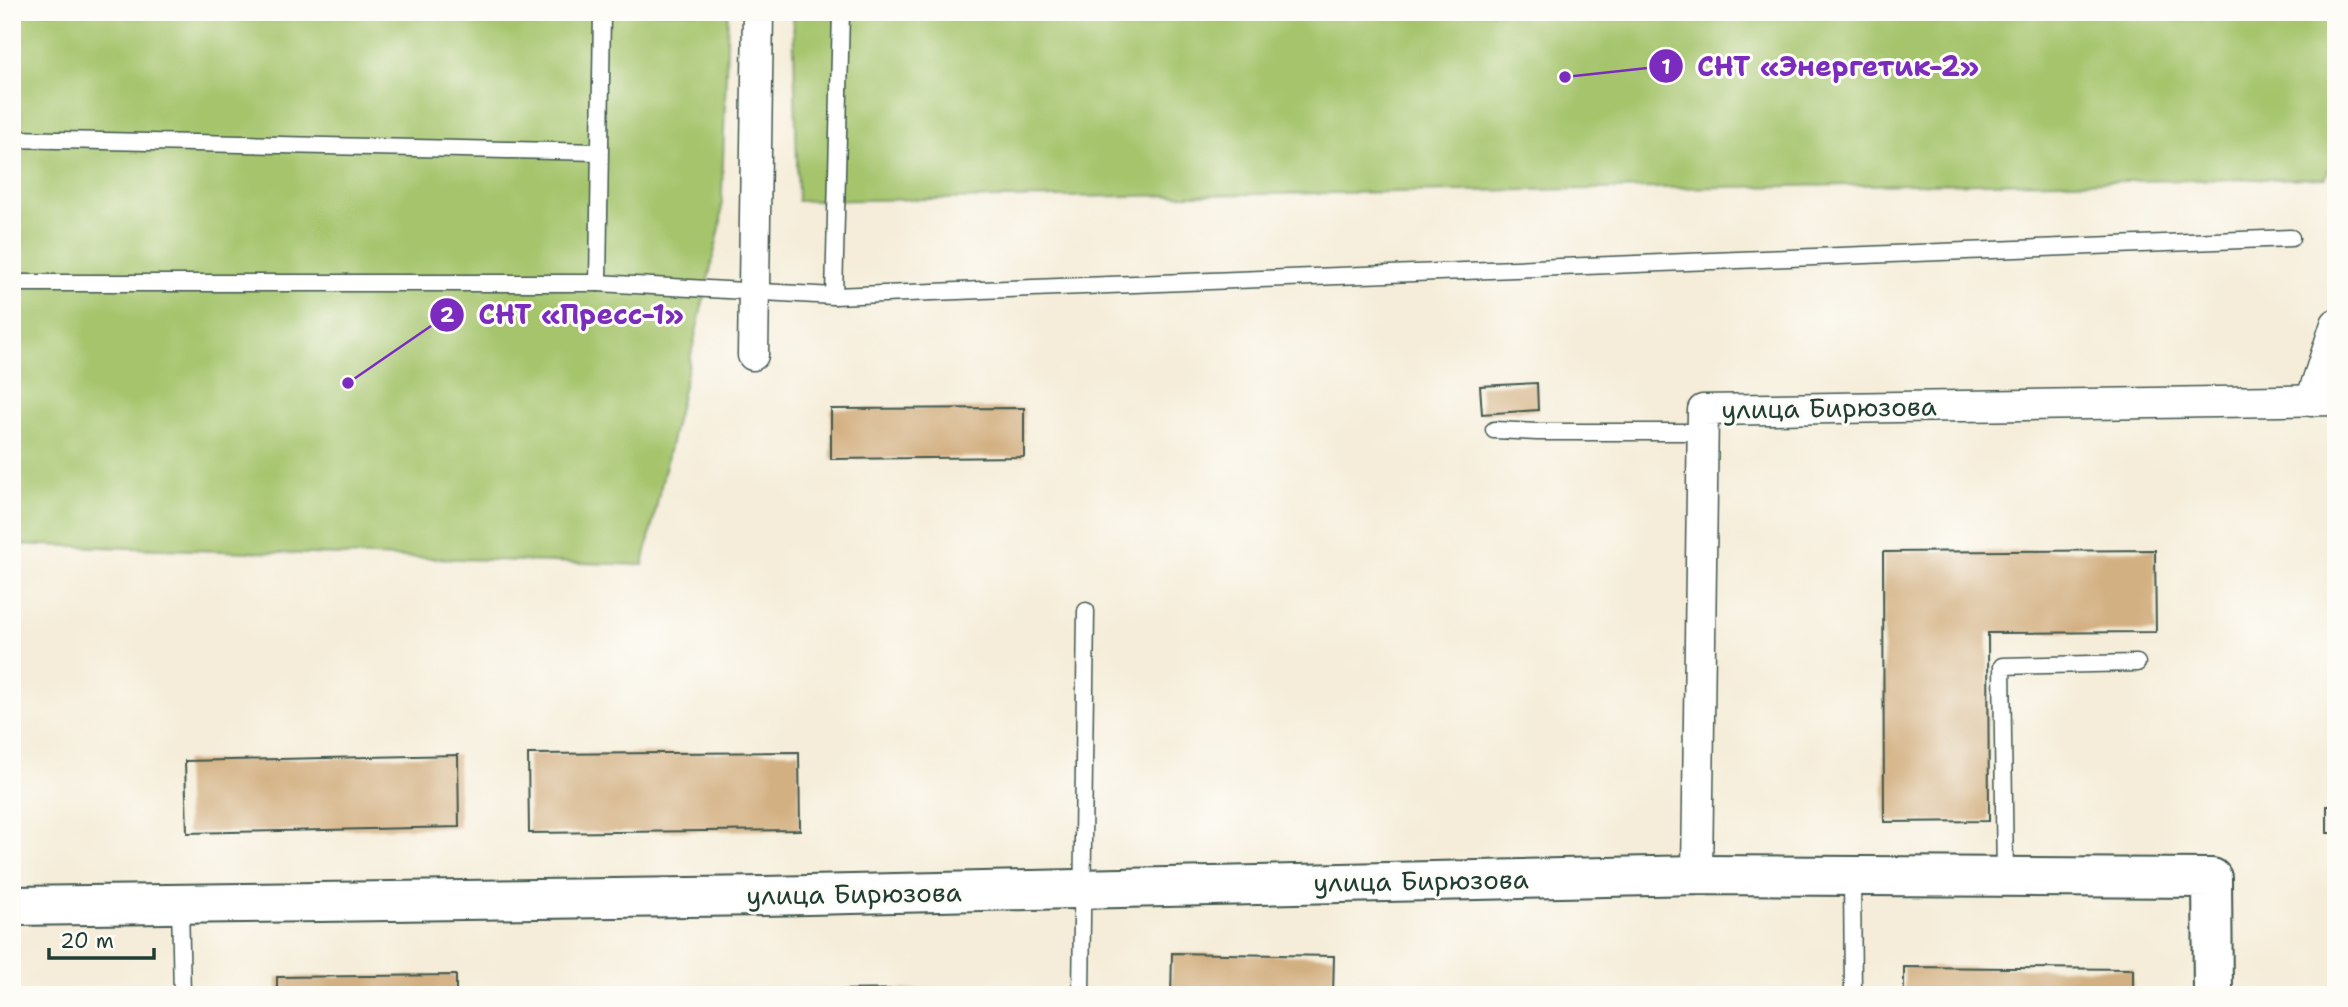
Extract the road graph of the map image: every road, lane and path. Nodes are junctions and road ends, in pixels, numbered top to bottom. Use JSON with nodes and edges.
{"nodes":[{"id":1,"x":602,"y":12,"type":"edge"},
{"id":2,"x":758,"y":12,"type":"edge"},
{"id":3,"x":841,"y":12,"type":"edge"},
{"id":4,"x":12,"y":139,"type":"edge"},
{"id":5,"x":599,"y":152,"type":"junction"},
{"id":6,"x":2291,"y":238,"type":"dead end"},
{"id":7,"x":12,"y":283,"type":"edge"},
{"id":8,"x":597,"y":283,"type":"junction"},
{"id":9,"x":834,"y":296,"type":"junction"},
{"id":10,"x":2336,"y":324,"type":"edge"},
{"id":11,"x":753,"y":355,"type":"dead end"},
{"id":12,"x":2323,"y":401,"type":"edge"},
{"id":13,"x":1494,"y":430,"type":"dead end"},
{"id":14,"x":1703,"y":432,"type":"junction"},
{"id":15,"x":1086,"y":611,"type":"dead end"},
{"id":16,"x":2137,"y":663,"type":"dead end"},
{"id":17,"x":1697,"y":875,"type":"junction"},
{"id":18,"x":1852,"y":876,"type":"junction"},
{"id":19,"x":2005,"y":876,"type":"junction"},
{"id":20,"x":1081,"y":888,"type":"junction"},
{"id":21,"x":180,"y":904,"type":"junction"},
{"id":22,"x":12,"y":906,"type":"edge"},
{"id":23,"x":182,"y":995,"type":"edge"},
{"id":24,"x":1081,"y":995,"type":"edge"},
{"id":25,"x":1853,"y":995,"type":"edge"},
{"id":26,"x":2213,"y":995,"type":"edge"}],
"edges":[{"from":1,"to":5,"type":"lane"},
{"from":2,"to":11,"type":"street"},
{"from":3,"to":9,"type":"lane"},
{"from":4,"to":5,"type":"lane"},
{"from":5,"to":8,"type":"lane"},
{"from":6,"to":9,"type":"lane"},
{"from":7,"to":8,"type":"lane"},
{"from":8,"to":9,"type":"lane"},
{"from":10,"to":12,"type":"street"},
{"from":12,"to":14,"type":"street","name":"улица Бирюзова"},
{"from":13,"to":14,"type":"lane"},
{"from":14,"to":17,"type":"street","name":"улица Бирюзова"},
{"from":15,"to":20,"type":"lane"},
{"from":16,"to":19,"type":"lane"},
{"from":17,"to":18,"type":"street","name":"улица Бирюзова"},
{"from":17,"to":20,"type":"street","name":"улица Бирюзова"},
{"from":18,"to":19,"type":"street","name":"улица Бирюзова"},
{"from":18,"to":25,"type":"lane"},
{"from":19,"to":26,"type":"street","name":"улица Бирюзова"},
{"from":20,"to":21,"type":"street","name":"улица Бирюзова"},
{"from":20,"to":24,"type":"lane"},
{"from":21,"to":22,"type":"street","name":"улица Бирюзова"},
{"from":21,"to":23,"type":"lane"}]}
